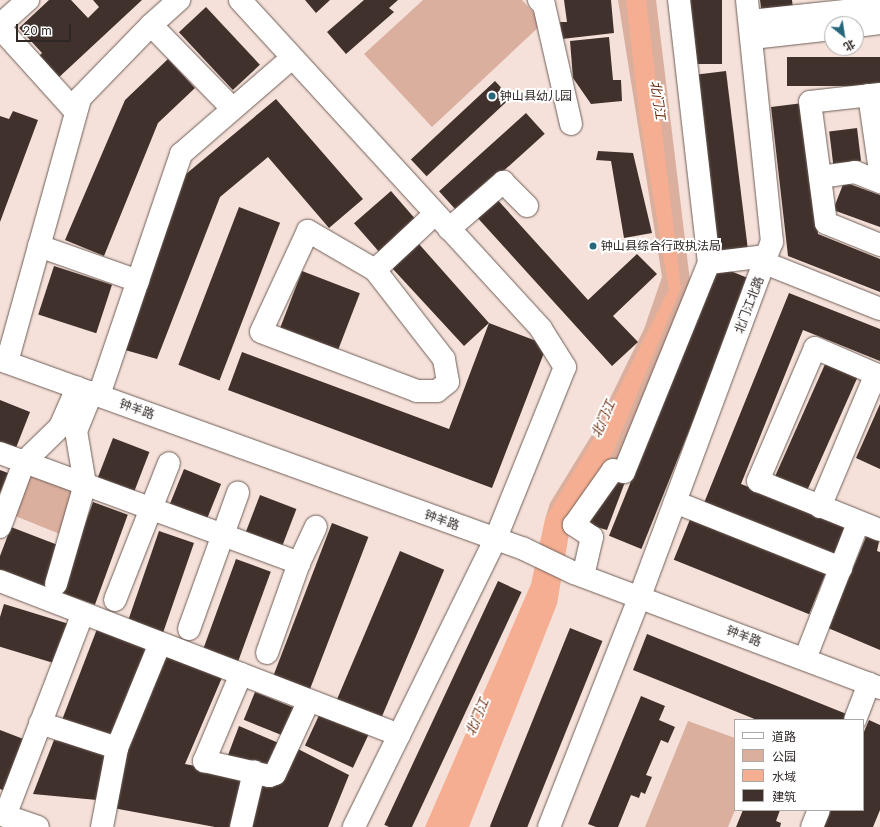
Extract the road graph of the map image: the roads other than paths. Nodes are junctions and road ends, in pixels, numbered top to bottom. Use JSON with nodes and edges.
{"nodes":[{"id":1,"x":28,"y":0,"type":"edge"},
{"id":2,"x":179,"y":0,"type":"edge"},
{"id":3,"x":240,"y":0,"type":"edge"},
{"id":4,"x":539,"y":0,"type":"edge"},
{"id":5,"x":679,"y":0,"type":"edge"},
{"id":6,"x":747,"y":0,"type":"edge"},
{"id":7,"x":880,"y":7,"type":"edge"},
{"id":8,"x":880,"y":23,"type":"edge"},
{"id":9,"x":0,"y":24,"type":"edge"},
{"id":10,"x":151,"y":25,"type":"junction"},
{"id":11,"x":864,"y":25,"type":"edge"},
{"id":12,"x":0,"y":28,"type":"edge"},
{"id":13,"x":824,"y":29,"type":"edge"},
{"id":14,"x":751,"y":30,"type":"junction"},
{"id":15,"x":292,"y":58,"type":"junction"},
{"id":16,"x":875,"y":95,"type":"edge"},
{"id":17,"x":233,"y":109,"type":"junction"},
{"id":18,"x":76,"y":112,"type":"junction"},
{"id":19,"x":571,"y":124,"type":"dead end"},
{"id":20,"x":880,"y":171,"type":"edge"},
{"id":21,"x":820,"y":177,"type":"junction"},
{"id":22,"x":880,"y":182,"type":"edge"},
{"id":23,"x":527,"y":206,"type":"dead end"},
{"id":24,"x":442,"y":221,"type":"junction"},
{"id":25,"x":880,"y":245,"type":"edge"},
{"id":26,"x":39,"y":246,"type":"junction"},
{"id":27,"x":766,"y":260,"type":"junction"},
{"id":28,"x":709,"y":263,"type":"junction"},
{"id":29,"x":375,"y":270,"type":"junction"},
{"id":30,"x":138,"y":281,"type":"junction"},
{"id":31,"x":880,"y":309,"type":"edge"},
{"id":32,"x":3,"y":361,"type":"edge"},
{"id":33,"x":878,"y":375,"type":"edge"},
{"id":34,"x":89,"y":392,"type":"junction"},
{"id":35,"x":0,"y":453,"type":"edge"},
{"id":36,"x":24,"y":462,"type":"junction"},
{"id":37,"x":169,"y":463,"type":"dead end"},
{"id":38,"x":85,"y":484,"type":"junction"},
{"id":39,"x":238,"y":493,"type":"dead end"},
{"id":40,"x":675,"y":502,"type":"junction"},
{"id":41,"x":820,"y":508,"type":"junction"},
{"id":42,"x":151,"y":509,"type":"junction"},
{"id":43,"x":858,"y":524,"type":"junction"},
{"id":44,"x":0,"y":527,"type":"edge"},
{"id":45,"x":316,"y":527,"type":"dead end"},
{"id":46,"x":880,"y":530,"type":"edge"},
{"id":47,"x":224,"y":535,"type":"junction"},
{"id":48,"x":494,"y":540,"type":"junction"},
{"id":49,"x":299,"y":563,"type":"junction"},
{"id":50,"x":841,"y":568,"type":"junction"},
{"id":51,"x":579,"y":574,"type":"junction"},
{"id":52,"x":0,"y":581,"type":"edge"},
{"id":53,"x":56,"y":584,"type":"dead end"},
{"id":54,"x":640,"y":596,"type":"junction"},
{"id":55,"x":115,"y":600,"type":"dead end"},
{"id":56,"x":83,"y":613,"type":"junction"},
{"id":57,"x":189,"y":629,"type":"dead end"},
{"id":58,"x":160,"y":643,"type":"junction"},
{"id":59,"x":267,"y":653,"type":"dead end"},
{"id":60,"x":805,"y":659,"type":"junction"},
{"id":61,"x":241,"y":674,"type":"junction"},
{"id":62,"x":876,"y":684,"type":"edge"},
{"id":63,"x":309,"y":700,"type":"junction"},
{"id":64,"x":856,"y":719,"type":"edge"},
{"id":65,"x":40,"y":723,"type":"junction"},
{"id":66,"x":399,"y":735,"type":"junction"},
{"id":67,"x":117,"y":748,"type":"junction"},
{"id":68,"x":254,"y":772,"type":"junction"},
{"id":69,"x":819,"y":811,"type":"edge"},
{"id":70,"x":2,"y":815,"type":"edge"},
{"id":71,"x":38,"y":827,"type":"edge"},
{"id":72,"x":102,"y":827,"type":"edge"},
{"id":73,"x":241,"y":827,"type":"edge"},
{"id":74,"x":354,"y":827,"type":"edge"},
{"id":75,"x":549,"y":827,"type":"edge"},
{"id":76,"x":812,"y":827,"type":"edge"}],
"edges":[{"from":1,"to":9,"type":"street"},
{"from":2,"to":10,"type":"street"},
{"from":3,"to":15,"type":"street"},
{"from":4,"to":19,"type":"street"},
{"from":5,"to":28,"type":"street"},
{"from":6,"to":14,"type":"street","name":"北门江北路"},
{"from":7,"to":14,"type":"street"},
{"from":8,"to":11,"type":"street"},
{"from":10,"to":17,"type":"street"},
{"from":10,"to":18,"type":"street"},
{"from":12,"to":18,"type":"street"},
{"from":13,"to":14,"type":"street"},
{"from":14,"to":27,"type":"street","name":"北门江北路"},
{"from":15,"to":17,"type":"street"},
{"from":15,"to":24,"type":"street"},
{"from":16,"to":20,"type":"street"},
{"from":16,"to":21,"type":"street"},
{"from":17,"to":30,"type":"street"},
{"from":18,"to":26,"type":"street"},
{"from":21,"to":22,"type":"street"},
{"from":21,"to":25,"type":"street"},
{"from":23,"to":24,"type":"street"},
{"from":24,"to":29,"type":"street"},
{"from":24,"to":48,"type":"street"},
{"from":26,"to":30,"type":"street"},
{"from":26,"to":32,"type":"street"},
{"from":27,"to":28,"type":"street"},
{"from":27,"to":31,"type":"street"},
{"from":27,"to":40,"type":"street","name":"北门江北路"},
{"from":28,"to":51,"type":"street"},
{"from":29,"to":29,"type":"street"},
{"from":30,"to":34,"type":"street"},
{"from":32,"to":34,"type":"street","name":"钟羊路"},
{"from":33,"to":41,"type":"street"},
{"from":33,"to":41,"type":"street"},
{"from":34,"to":36,"type":"street"},
{"from":34,"to":38,"type":"street"},
{"from":34,"to":48,"type":"street","name":"钟羊路"},
{"from":35,"to":36,"type":"street"},
{"from":36,"to":38,"type":"street"},
{"from":36,"to":44,"type":"street"},
{"from":37,"to":42,"type":"street"},
{"from":38,"to":42,"type":"street"},
{"from":38,"to":53,"type":"street"},
{"from":39,"to":47,"type":"street"},
{"from":40,"to":50,"type":"street"},
{"from":40,"to":54,"type":"street","name":"北门江北路"},
{"from":41,"to":43,"type":"street"},
{"from":42,"to":47,"type":"street"},
{"from":42,"to":55,"type":"street"},
{"from":43,"to":46,"type":"street"},
{"from":43,"to":50,"type":"street"},
{"from":45,"to":49,"type":"street"},
{"from":47,"to":49,"type":"street"},
{"from":47,"to":57,"type":"street"},
{"from":48,"to":51,"type":"street","name":"钟羊路"},
{"from":48,"to":66,"type":"street"},
{"from":49,"to":59,"type":"street"},
{"from":50,"to":60,"type":"street"},
{"from":51,"to":54,"type":"street","name":"钟羊路"},
{"from":52,"to":56,"type":"street"},
{"from":54,"to":60,"type":"street","name":"钟羊路"},
{"from":54,"to":75,"type":"street","name":"北门江北路"},
{"from":56,"to":58,"type":"street"},
{"from":56,"to":65,"type":"street"},
{"from":58,"to":61,"type":"street"},
{"from":58,"to":67,"type":"street"},
{"from":60,"to":62,"type":"street","name":"钟羊路"},
{"from":61,"to":63,"type":"street"},
{"from":61,"to":68,"type":"street"},
{"from":62,"to":64,"type":"street"},
{"from":63,"to":66,"type":"street"},
{"from":63,"to":68,"type":"street"},
{"from":65,"to":67,"type":"street"},
{"from":65,"to":70,"type":"street"},
{"from":66,"to":74,"type":"street"},
{"from":67,"to":72,"type":"street"},
{"from":68,"to":73,"type":"street"},
{"from":69,"to":76,"type":"street"},
{"from":70,"to":71,"type":"street"}]}
